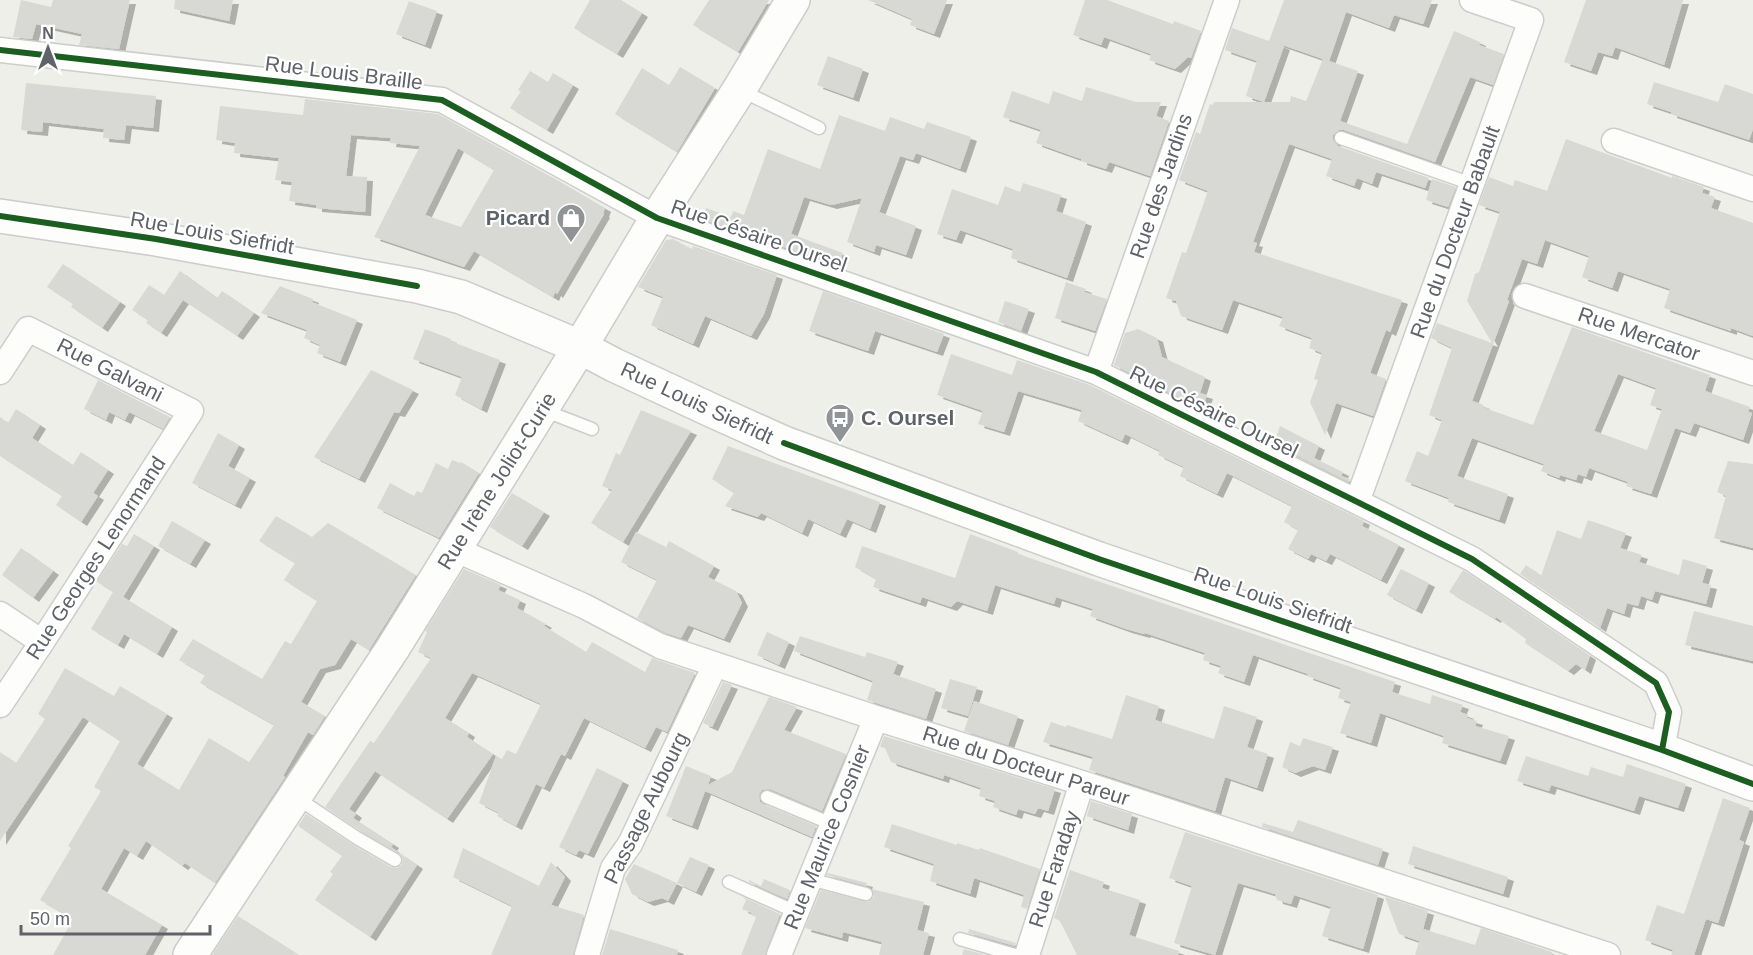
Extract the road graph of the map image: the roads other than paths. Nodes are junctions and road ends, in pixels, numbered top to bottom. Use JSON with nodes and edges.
{"nodes":[{"id":1,"x":793,"y":0,"type":"edge"},
{"id":2,"x":1227,"y":0,"type":"edge"},
{"id":3,"x":1472,"y":0,"type":"edge"},
{"id":4,"x":0,"y":50,"type":"edge"},
{"id":5,"x":739,"y":90,"type":"junction"},
{"id":6,"x":819,"y":128,"type":"dead end"},
{"id":7,"x":1341,"y":138,"type":"dead end"},
{"id":8,"x":1614,"y":141,"type":"dead end"},
{"id":9,"x":1472,"y":184,"type":"junction"},
{"id":10,"x":1753,"y":189,"type":"edge"},
{"id":11,"x":0,"y":216,"type":"edge"},
{"id":12,"x":657,"y":218,"type":"junction"},
{"id":13,"x":1525,"y":296,"type":"dead end"},
{"id":14,"x":580,"y":347,"type":"junction"},
{"id":15,"x":0,"y":372,"type":"edge"},
{"id":16,"x":1096,"y":372,"type":"junction"},
{"id":17,"x":1753,"y":373,"type":"edge"},
{"id":18,"x":541,"y":409,"type":"junction"},
{"id":19,"x":191,"y":411,"type":"joint"},
{"id":20,"x":592,"y":429,"type":"dead end"},
{"id":21,"x":1357,"y":502,"type":"junction"},
{"id":22,"x":454,"y":549,"type":"junction"},
{"id":23,"x":0,"y":614,"type":"edge"},
{"id":24,"x":42,"y":642,"type":"junction"},
{"id":25,"x":715,"y":665,"type":"junction"},
{"id":26,"x":0,"y":705,"type":"edge"},
{"id":27,"x":876,"y":718,"type":"junction"},
{"id":28,"x":1662,"y":750,"type":"junction"},
{"id":29,"x":1082,"y":783,"type":"junction"},
{"id":30,"x":1753,"y":784,"type":"edge"},
{"id":31,"x":294,"y":796,"type":"junction"},
{"id":32,"x":767,"y":797,"type":"dead end"},
{"id":33,"x":832,"y":824,"type":"junction"},
{"id":34,"x":394,"y":860,"type":"dead end"},
{"id":35,"x":810,"y":879,"type":"junction"},
{"id":36,"x":729,"y":882,"type":"dead end"},
{"id":37,"x":866,"y":894,"type":"dead end"},
{"id":38,"x":796,"y":912,"type":"junction"},
{"id":39,"x":960,"y":939,"type":"dead end"},
{"id":40,"x":190,"y":955,"type":"edge"},
{"id":41,"x":587,"y":955,"type":"edge"},
{"id":42,"x":779,"y":955,"type":"edge"},
{"id":43,"x":1015,"y":955,"type":"edge"},
{"id":44,"x":1027,"y":955,"type":"edge"},
{"id":45,"x":1606,"y":955,"type":"edge"}],
"edges":[{"from":1,"to":5,"type":"street","name":"Rue Irène Joliot-Curie"},
{"from":2,"to":16,"type":"street","name":"Rue des Jardins"},
{"from":3,"to":9,"type":"street","name":"Rue du Docteur Babault"},
{"from":4,"to":12,"type":"street","name":"Rue Louis Braille"},
{"from":5,"to":6,"type":"lane"},
{"from":5,"to":12,"type":"street","name":"Rue Irène Joliot-Curie"},
{"from":7,"to":9,"type":"lane"},
{"from":8,"to":10,"type":"street"},
{"from":9,"to":21,"type":"street","name":"Rue du Docteur Babault"},
{"from":11,"to":14,"type":"street","name":"Rue Louis Siefridt"},
{"from":12,"to":14,"type":"street","name":"Rue Irène Joliot-Curie"},
{"from":12,"to":16,"type":"street","name":"Rue Césaire Oursel"},
{"from":13,"to":17,"type":"street","name":"Rue Mercator"},
{"from":14,"to":18,"type":"street","name":"Rue Irène Joliot-Curie"},
{"from":14,"to":28,"type":"street","name":"Rue Louis Siefridt"},
{"from":15,"to":19,"type":"street","name":"Rue Galvani"},
{"from":16,"to":21,"type":"street","name":"Rue Césaire Oursel"},
{"from":18,"to":20,"type":"lane"},
{"from":18,"to":22,"type":"street","name":"Rue Irène Joliot-Curie"},
{"from":19,"to":24,"type":"street","name":"Rue Georges Lenormand"},
{"from":21,"to":28,"type":"street","name":"Rue Césaire Oursel"},
{"from":22,"to":25,"type":"street","name":"Rue du Docteur Pareur"},
{"from":22,"to":31,"type":"street","name":"Rue Irène Joliot-Curie"},
{"from":23,"to":24,"type":"street"},
{"from":24,"to":26,"type":"street","name":"Rue Georges Lenormand"},
{"from":25,"to":27,"type":"street","name":"Rue du Docteur Pareur"},
{"from":25,"to":41,"type":"street","name":"Passage Aubourg"},
{"from":27,"to":29,"type":"street","name":"Rue du Docteur Pareur"},
{"from":27,"to":33,"type":"street","name":"Rue Maurice Cosnier"},
{"from":28,"to":30,"type":"street","name":"Rue Louis Siefridt"},
{"from":29,"to":44,"type":"street","name":"Rue Faraday"},
{"from":29,"to":45,"type":"street","name":"Rue du Docteur Pareur"},
{"from":31,"to":34,"type":"lane"},
{"from":31,"to":40,"type":"street","name":"Rue Irène Joliot-Curie"},
{"from":32,"to":33,"type":"lane"},
{"from":33,"to":35,"type":"street","name":"Rue Maurice Cosnier"},
{"from":35,"to":37,"type":"lane"},
{"from":35,"to":38,"type":"street","name":"Rue Maurice Cosnier"},
{"from":36,"to":38,"type":"lane"},
{"from":38,"to":42,"type":"street","name":"Rue Maurice Cosnier"},
{"from":39,"to":43,"type":"lane"}]}
